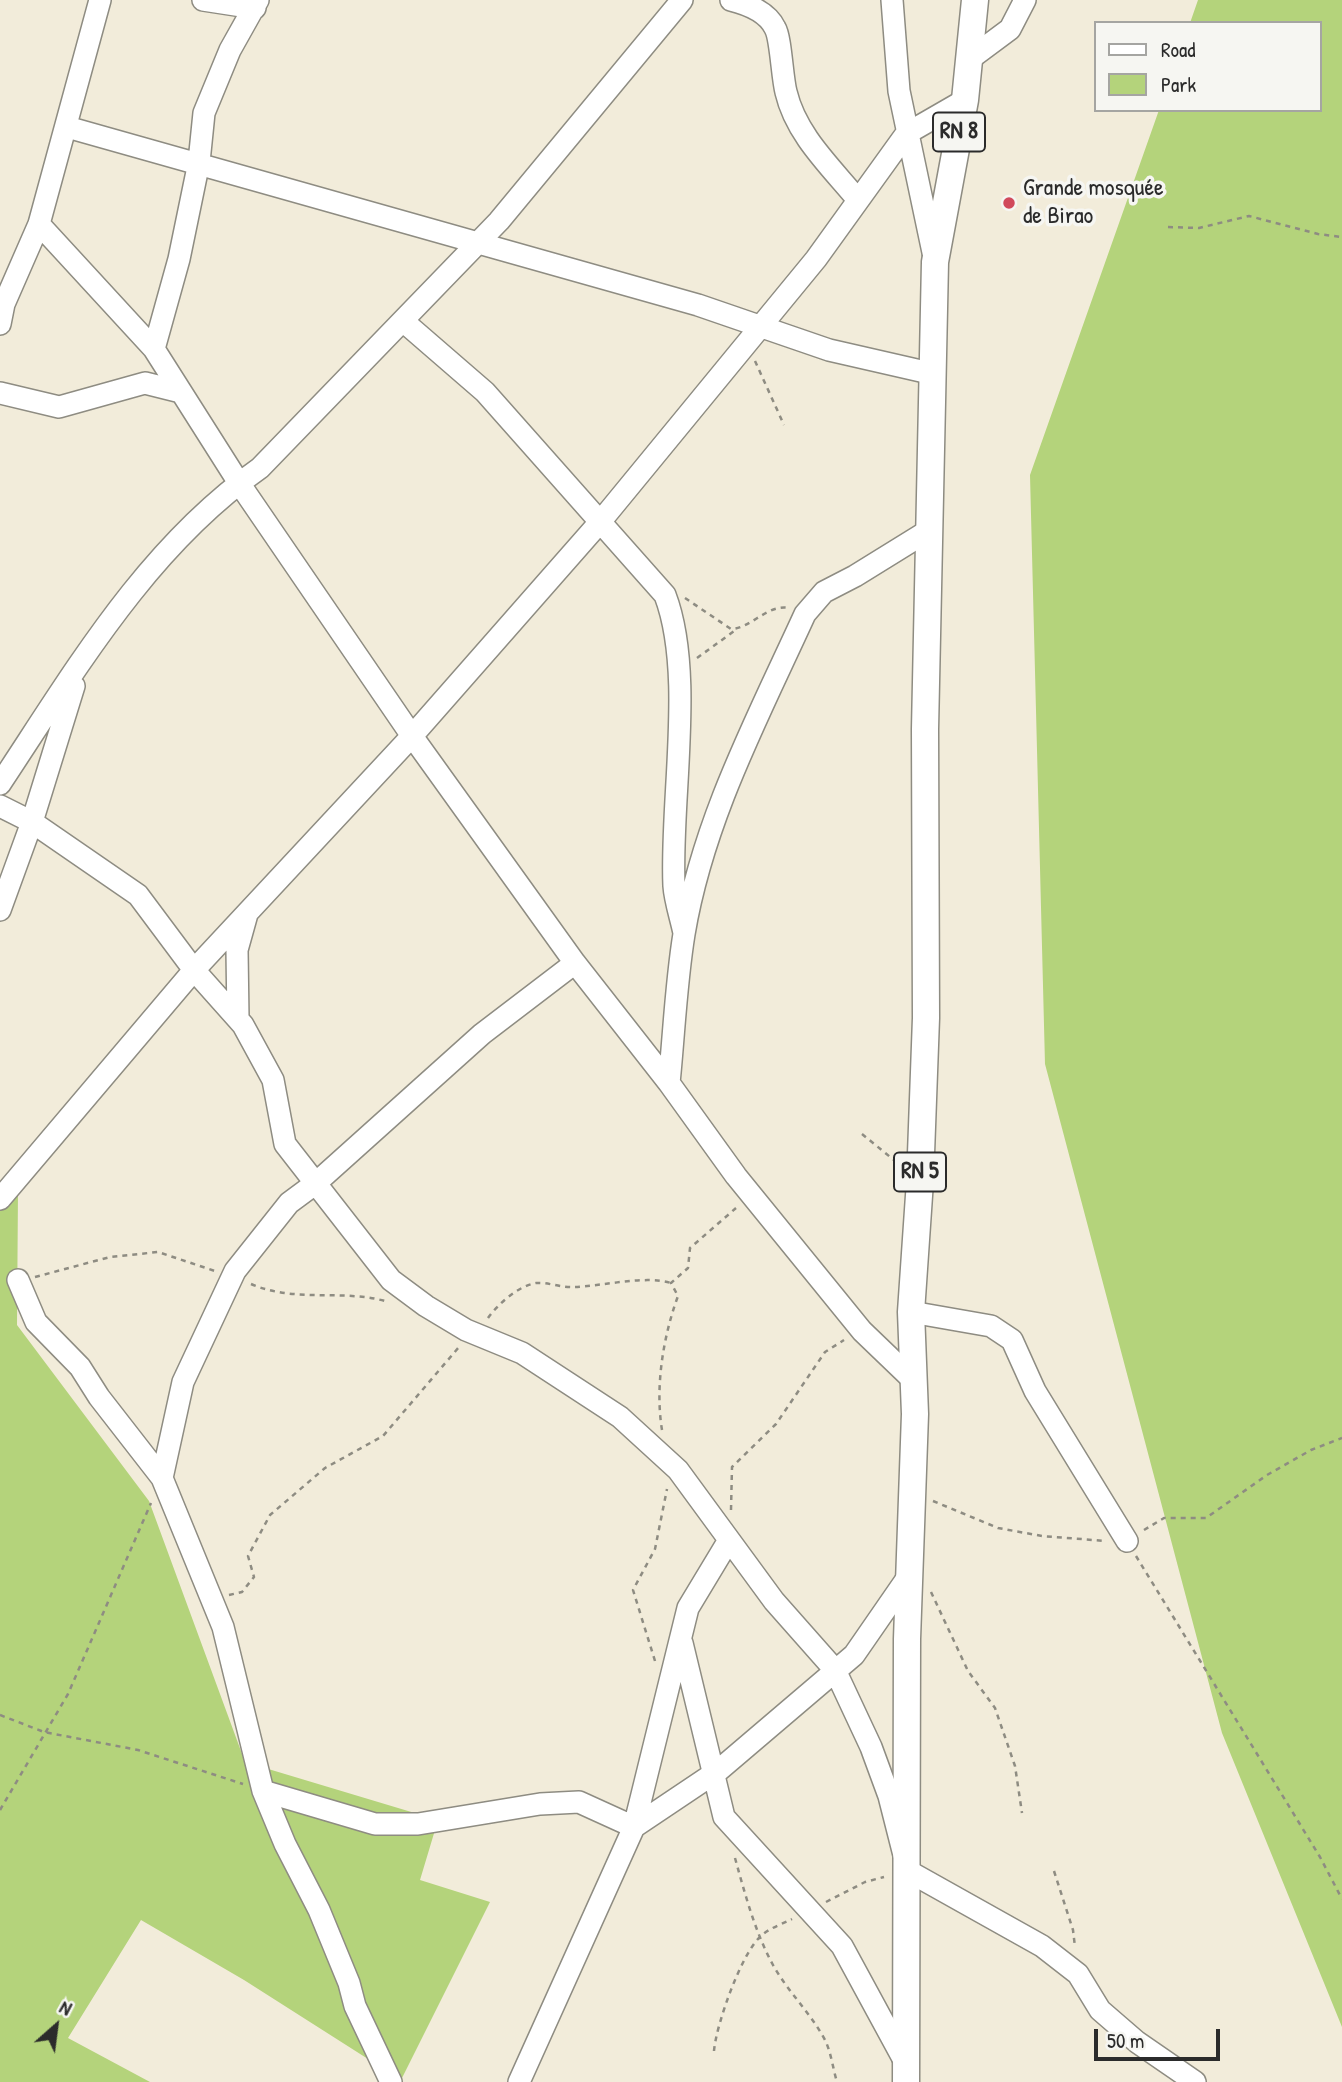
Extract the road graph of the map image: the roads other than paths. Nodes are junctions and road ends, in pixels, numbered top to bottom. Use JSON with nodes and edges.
{"nodes":[{"id":1,"x":100,"y":0,"type":"edge"},
{"id":2,"x":203,"y":0,"type":"edge"},
{"id":3,"x":682,"y":0,"type":"edge"},
{"id":4,"x":731,"y":0,"type":"edge"},
{"id":5,"x":892,"y":0,"type":"edge"},
{"id":6,"x":975,"y":0,"type":"edge"},
{"id":7,"x":1025,"y":0,"type":"edge"},
{"id":8,"x":257,"y":4,"type":"edge"},
{"id":9,"x":971,"y":58,"type":"junction"},
{"id":10,"x":965,"y":100,"type":"junction"},
{"id":11,"x":67,"y":127,"type":"junction"},
{"id":12,"x":906,"y":134,"type":"junction"},
{"id":13,"x":199,"y":162,"type":"junction"},
{"id":14,"x":858,"y":200,"type":"junction"},
{"id":15,"x":39,"y":224,"type":"junction"},
{"id":16,"x":477,"y":243,"type":"junction"},
{"id":17,"x":935,"y":262,"type":"junction"},
{"id":18,"x":1,"y":311,"type":"edge"},
{"id":19,"x":403,"y":321,"type":"junction"},
{"id":20,"x":752,"y":335,"type":"junction"},
{"id":21,"x":154,"y":349,"type":"junction"},
{"id":22,"x":934,"y":373,"type":"junction"},
{"id":23,"x":181,"y":392,"type":"junction"},
{"id":24,"x":0,"y":393,"type":"edge"},
{"id":25,"x":239,"y":483,"type":"junction"},
{"id":26,"x":600,"y":522,"type":"junction"},
{"id":27,"x":931,"y":529,"type":"junction"},
{"id":28,"x":83,"y":659,"type":"junction"},
{"id":29,"x":412,"y":736,"type":"junction"},
{"id":30,"x":0,"y":784,"type":"edge"},
{"id":31,"x":0,"y":806,"type":"edge"},
{"id":32,"x":32,"y":822,"type":"junction"},
{"id":33,"x":0,"y":910,"type":"edge"},
{"id":34,"x":247,"y":912,"type":"junction"},
{"id":35,"x":684,"y":933,"type":"junction"},
{"id":36,"x":575,"y":963,"type":"junction"},
{"id":37,"x":194,"y":970,"type":"junction"},
{"id":38,"x":239,"y":1019,"type":"junction"},
{"id":39,"x":669,"y":1083,"type":"junction"},
{"id":40,"x":316,"y":1183,"type":"junction"},
{"id":41,"x":0,"y":1199,"type":"edge"},
{"id":42,"x":18,"y":1280,"type":"road end"},
{"id":43,"x":911,"y":1312,"type":"junction"},
{"id":44,"x":913,"y":1380,"type":"junction"},
{"id":45,"x":162,"y":1478,"type":"junction"},
{"id":46,"x":725,"y":1534,"type":"junction"},
{"id":47,"x":1127,"y":1541,"type":"road end"},
{"id":48,"x":911,"y":1573,"type":"junction"},
{"id":49,"x":681,"y":1641,"type":"junction"},
{"id":50,"x":835,"y":1670,"type":"junction"},
{"id":51,"x":712,"y":1775,"type":"junction"},
{"id":52,"x":263,"y":1791,"type":"junction"},
{"id":53,"x":634,"y":1828,"type":"junction"},
{"id":54,"x":908,"y":1871,"type":"junction"},
{"id":55,"x":906,"y":2073,"type":"edge"},
{"id":56,"x":391,"y":2082,"type":"edge"},
{"id":57,"x":519,"y":2082,"type":"edge"},
{"id":58,"x":1195,"y":2082,"type":"edge"}],
"edges":[{"from":1,"to":11,"type":"street"},
{"from":2,"to":8,"type":"street"},
{"from":3,"to":16,"type":"street"},
{"from":4,"to":14,"type":"street"},
{"from":5,"to":12,"type":"street"},
{"from":6,"to":9,"type":"main road","number":"RN 8"},
{"from":7,"to":9,"type":"street"},
{"from":8,"to":13,"type":"street"},
{"from":9,"to":10,"type":"main road","number":"RN 8"},
{"from":10,"to":12,"type":"street"},
{"from":10,"to":17,"type":"main road","number":"RN 8"},
{"from":11,"to":13,"type":"street"},
{"from":11,"to":15,"type":"street"},
{"from":12,"to":14,"type":"street"},
{"from":12,"to":17,"type":"street"},
{"from":13,"to":16,"type":"street"},
{"from":13,"to":21,"type":"street"},
{"from":14,"to":20,"type":"street"},
{"from":15,"to":18,"type":"street"},
{"from":15,"to":21,"type":"street"},
{"from":16,"to":19,"type":"street"},
{"from":16,"to":20,"type":"street"},
{"from":17,"to":22,"type":"main road","number":"RN 5"},
{"from":19,"to":25,"type":"street"},
{"from":19,"to":26,"type":"street"},
{"from":20,"to":22,"type":"street"},
{"from":20,"to":26,"type":"street"},
{"from":21,"to":23,"type":"street"},
{"from":22,"to":27,"type":"main road","number":"RN 5"},
{"from":23,"to":24,"type":"street"},
{"from":23,"to":25,"type":"street"},
{"from":25,"to":28,"type":"street"},
{"from":25,"to":29,"type":"street"},
{"from":26,"to":29,"type":"street"},
{"from":26,"to":35,"type":"street"},
{"from":27,"to":35,"type":"street"},
{"from":27,"to":43,"type":"main road","number":"RN 5"},
{"from":28,"to":30,"type":"street"},
{"from":28,"to":32,"type":"street"},
{"from":29,"to":34,"type":"street"},
{"from":29,"to":36,"type":"street"},
{"from":31,"to":32,"type":"street"},
{"from":32,"to":33,"type":"street"},
{"from":32,"to":37,"type":"street"},
{"from":34,"to":37,"type":"street"},
{"from":34,"to":38,"type":"street"},
{"from":35,"to":39,"type":"street"},
{"from":36,"to":39,"type":"street"},
{"from":36,"to":40,"type":"street"},
{"from":37,"to":38,"type":"street"},
{"from":37,"to":41,"type":"street"},
{"from":38,"to":40,"type":"street"},
{"from":39,"to":44,"type":"street"},
{"from":40,"to":45,"type":"street"},
{"from":40,"to":46,"type":"street"},
{"from":42,"to":45,"type":"street"},
{"from":43,"to":44,"type":"main road","number":"RN 5"},
{"from":43,"to":47,"type":"street"},
{"from":44,"to":48,"type":"main road","number":"RN 5"},
{"from":45,"to":52,"type":"street"},
{"from":46,"to":49,"type":"street"},
{"from":46,"to":50,"type":"street"},
{"from":48,"to":50,"type":"street"},
{"from":48,"to":54,"type":"main road","number":"RN 5"},
{"from":49,"to":51,"type":"street"},
{"from":49,"to":53,"type":"street"},
{"from":50,"to":51,"type":"street"},
{"from":50,"to":54,"type":"street"},
{"from":51,"to":53,"type":"street"},
{"from":51,"to":55,"type":"street"},
{"from":52,"to":53,"type":"street"},
{"from":52,"to":56,"type":"street"},
{"from":53,"to":57,"type":"street"},
{"from":54,"to":55,"type":"main road","number":"RN 5"},
{"from":54,"to":58,"type":"street"}]}
